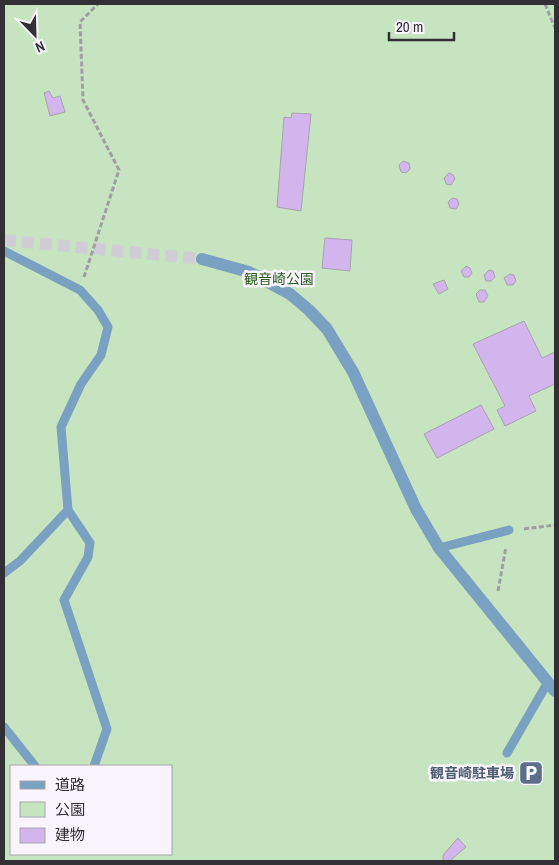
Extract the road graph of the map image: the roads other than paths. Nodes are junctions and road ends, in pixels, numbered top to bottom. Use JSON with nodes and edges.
{"nodes":[{"id":1,"x":4,"y":252,"type":"edge"},
{"id":2,"x":202,"y":259,"type":"tunnel mouth"},
{"id":3,"x":68,"y":510,"type":"junction"},
{"id":4,"x":509,"y":530,"type":"road end"},
{"id":5,"x":439,"y":548,"type":"junction"},
{"id":6,"x":4,"y":573,"type":"edge"},
{"id":7,"x":552,"y":687,"type":"edge"},
{"id":8,"x":4,"y":728,"type":"edge"},
{"id":9,"x":507,"y":753,"type":"dead end"},
{"id":10,"x":34,"y":765,"type":"edge"},
{"id":11,"x":94,"y":765,"type":"edge"}],
"edges":[{"from":1,"to":3,"type":"lane"},
{"from":2,"to":5,"type":"street"},
{"from":3,"to":6,"type":"lane"},
{"from":3,"to":11,"type":"lane"},
{"from":4,"to":5,"type":"lane"},
{"from":5,"to":7,"type":"street"},
{"from":7,"to":9,"type":"lane"},
{"from":8,"to":10,"type":"lane"}]}
